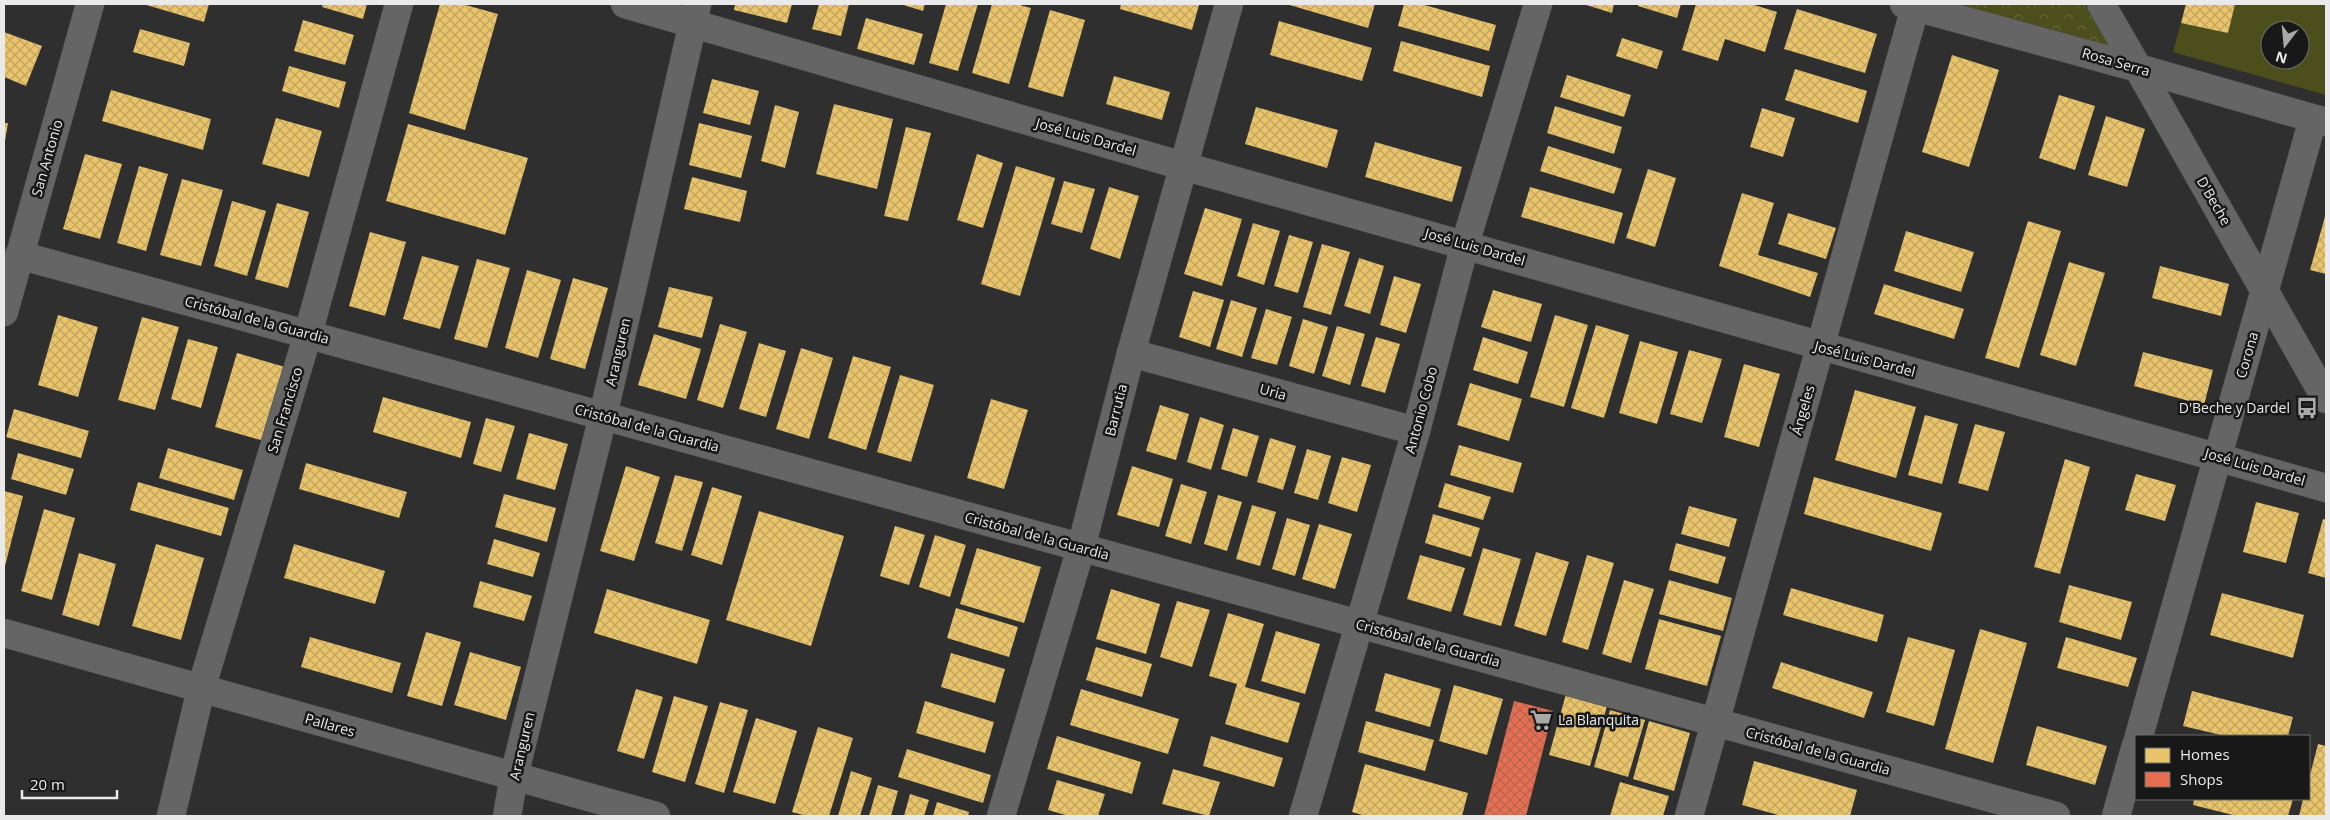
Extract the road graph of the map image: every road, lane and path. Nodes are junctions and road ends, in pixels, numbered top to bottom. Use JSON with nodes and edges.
{"nodes":[{"id":1,"x":90,"y":4,"type":"edge"},
{"id":2,"x":399,"y":4,"type":"edge"},
{"id":3,"x":625,"y":4,"type":"edge"},
{"id":4,"x":1229,"y":4,"type":"edge"},
{"id":5,"x":1538,"y":4,"type":"edge"},
{"id":6,"x":2100,"y":4,"type":"edge"},
{"id":7,"x":1912,"y":5,"type":"edge"},
{"id":8,"x":695,"y":13,"type":"edge"},
{"id":9,"x":2138,"y":68,"type":"junction"},
{"id":10,"x":2320,"y":120,"type":"edge"},
{"id":11,"x":1183,"y":166,"type":"junction"},
{"id":12,"x":1465,"y":244,"type":"junction"},
{"id":13,"x":20,"y":255,"type":"junction"},
{"id":14,"x":2266,"y":290,"type":"junction"},
{"id":15,"x":4,"y":312,"type":"edge"},
{"id":16,"x":308,"y":334,"type":"junction"},
{"id":17,"x":1821,"y":347,"type":"junction"},
{"id":18,"x":1131,"y":353,"type":"junction"},
{"id":19,"x":2326,"y":398,"type":"edge"},
{"id":20,"x":603,"y":416,"type":"junction"},
{"id":21,"x":1416,"y":431,"type":"junction"},
{"id":22,"x":2217,"y":455,"type":"junction"},
{"id":23,"x":2326,"y":488,"type":"edge"},
{"id":24,"x":1081,"y":548,"type":"junction"},
{"id":25,"x":1358,"y":624,"type":"junction"},
{"id":26,"x":4,"y":633,"type":"edge"},
{"id":27,"x":201,"y":689,"type":"junction"},
{"id":28,"x":1716,"y":723,"type":"junction"},
{"id":29,"x":2139,"y":735,"type":"edge"},
{"id":30,"x":2135,"y":749,"type":"edge"},
{"id":31,"x":514,"y":776,"type":"junction"},
{"id":32,"x":171,"y":816,"type":"edge"},
{"id":33,"x":507,"y":816,"type":"edge"},
{"id":34,"x":656,"y":816,"type":"edge"},
{"id":35,"x":1001,"y":816,"type":"edge"},
{"id":36,"x":1303,"y":816,"type":"edge"},
{"id":37,"x":1689,"y":816,"type":"edge"},
{"id":38,"x":2056,"y":816,"type":"edge"},
{"id":39,"x":2116,"y":816,"type":"edge"}],
"edges":[{"from":1,"to":13,"type":"street","name":"San Antonio"},
{"from":2,"to":16,"type":"street","name":"San Francisco"},
{"from":3,"to":8,"type":"street","name":"José Luis Dardel"},
{"from":4,"to":11,"type":"street","name":"Barrutia"},
{"from":5,"to":12,"type":"street","name":"Antonio Cobo"},
{"from":6,"to":9,"type":"street","name":"D'Beche"},
{"from":7,"to":9,"type":"street","name":"Rosa Serra"},
{"from":7,"to":17,"type":"street","name":"Ángeles"},
{"from":8,"to":11,"type":"street","name":"José Luis Dardel"},
{"from":8,"to":20,"type":"street","name":"Aranguren"},
{"from":9,"to":10,"type":"street","name":"Rosa Serra"},
{"from":9,"to":14,"type":"street","name":"D'Beche"},
{"from":10,"to":14,"type":"street","name":"Corona"},
{"from":11,"to":12,"type":"street","name":"José Luis Dardel"},
{"from":11,"to":18,"type":"street","name":"Barrutia"},
{"from":12,"to":17,"type":"street","name":"José Luis Dardel"},
{"from":12,"to":21,"type":"street","name":"Antonio Cobo"},
{"from":13,"to":15,"type":"street","name":"San Antonio"},
{"from":13,"to":16,"type":"street","name":"Cristóbal de la Guardia"},
{"from":14,"to":19,"type":"street","name":"D'Beche"},
{"from":14,"to":22,"type":"street","name":"Corona"},
{"from":16,"to":20,"type":"street","name":"Cristóbal de la Guardia"},
{"from":16,"to":27,"type":"street","name":"San Francisco"},
{"from":17,"to":22,"type":"street","name":"José Luis Dardel"},
{"from":17,"to":28,"type":"street","name":"Ángeles"},
{"from":18,"to":21,"type":"street","name":"Uria"},
{"from":18,"to":24,"type":"street","name":"Barrutia"},
{"from":20,"to":24,"type":"street","name":"Cristóbal de la Guardia"},
{"from":20,"to":31,"type":"street","name":"Aranguren"},
{"from":21,"to":25,"type":"street","name":"Antonio Cobo"},
{"from":22,"to":23,"type":"street","name":"José Luis Dardel"},
{"from":22,"to":29,"type":"street","name":"Corona"},
{"from":24,"to":25,"type":"street","name":"Cristóbal de la Guardia"},
{"from":24,"to":35,"type":"street","name":"Barrutia"},
{"from":25,"to":28,"type":"street","name":"Cristóbal de la Guardia"},
{"from":25,"to":36,"type":"street","name":"Antonio Cobo"},
{"from":26,"to":27,"type":"street","name":"Pallares"},
{"from":27,"to":31,"type":"street","name":"Pallares"},
{"from":27,"to":32,"type":"street","name":"San Francisco"},
{"from":28,"to":37,"type":"street","name":"Ángeles"},
{"from":28,"to":38,"type":"street","name":"Cristóbal de la Guardia"},
{"from":30,"to":39,"type":"street"},
{"from":31,"to":33,"type":"street","name":"Aranguren"},
{"from":31,"to":34,"type":"street","name":"Pallares"}]}
